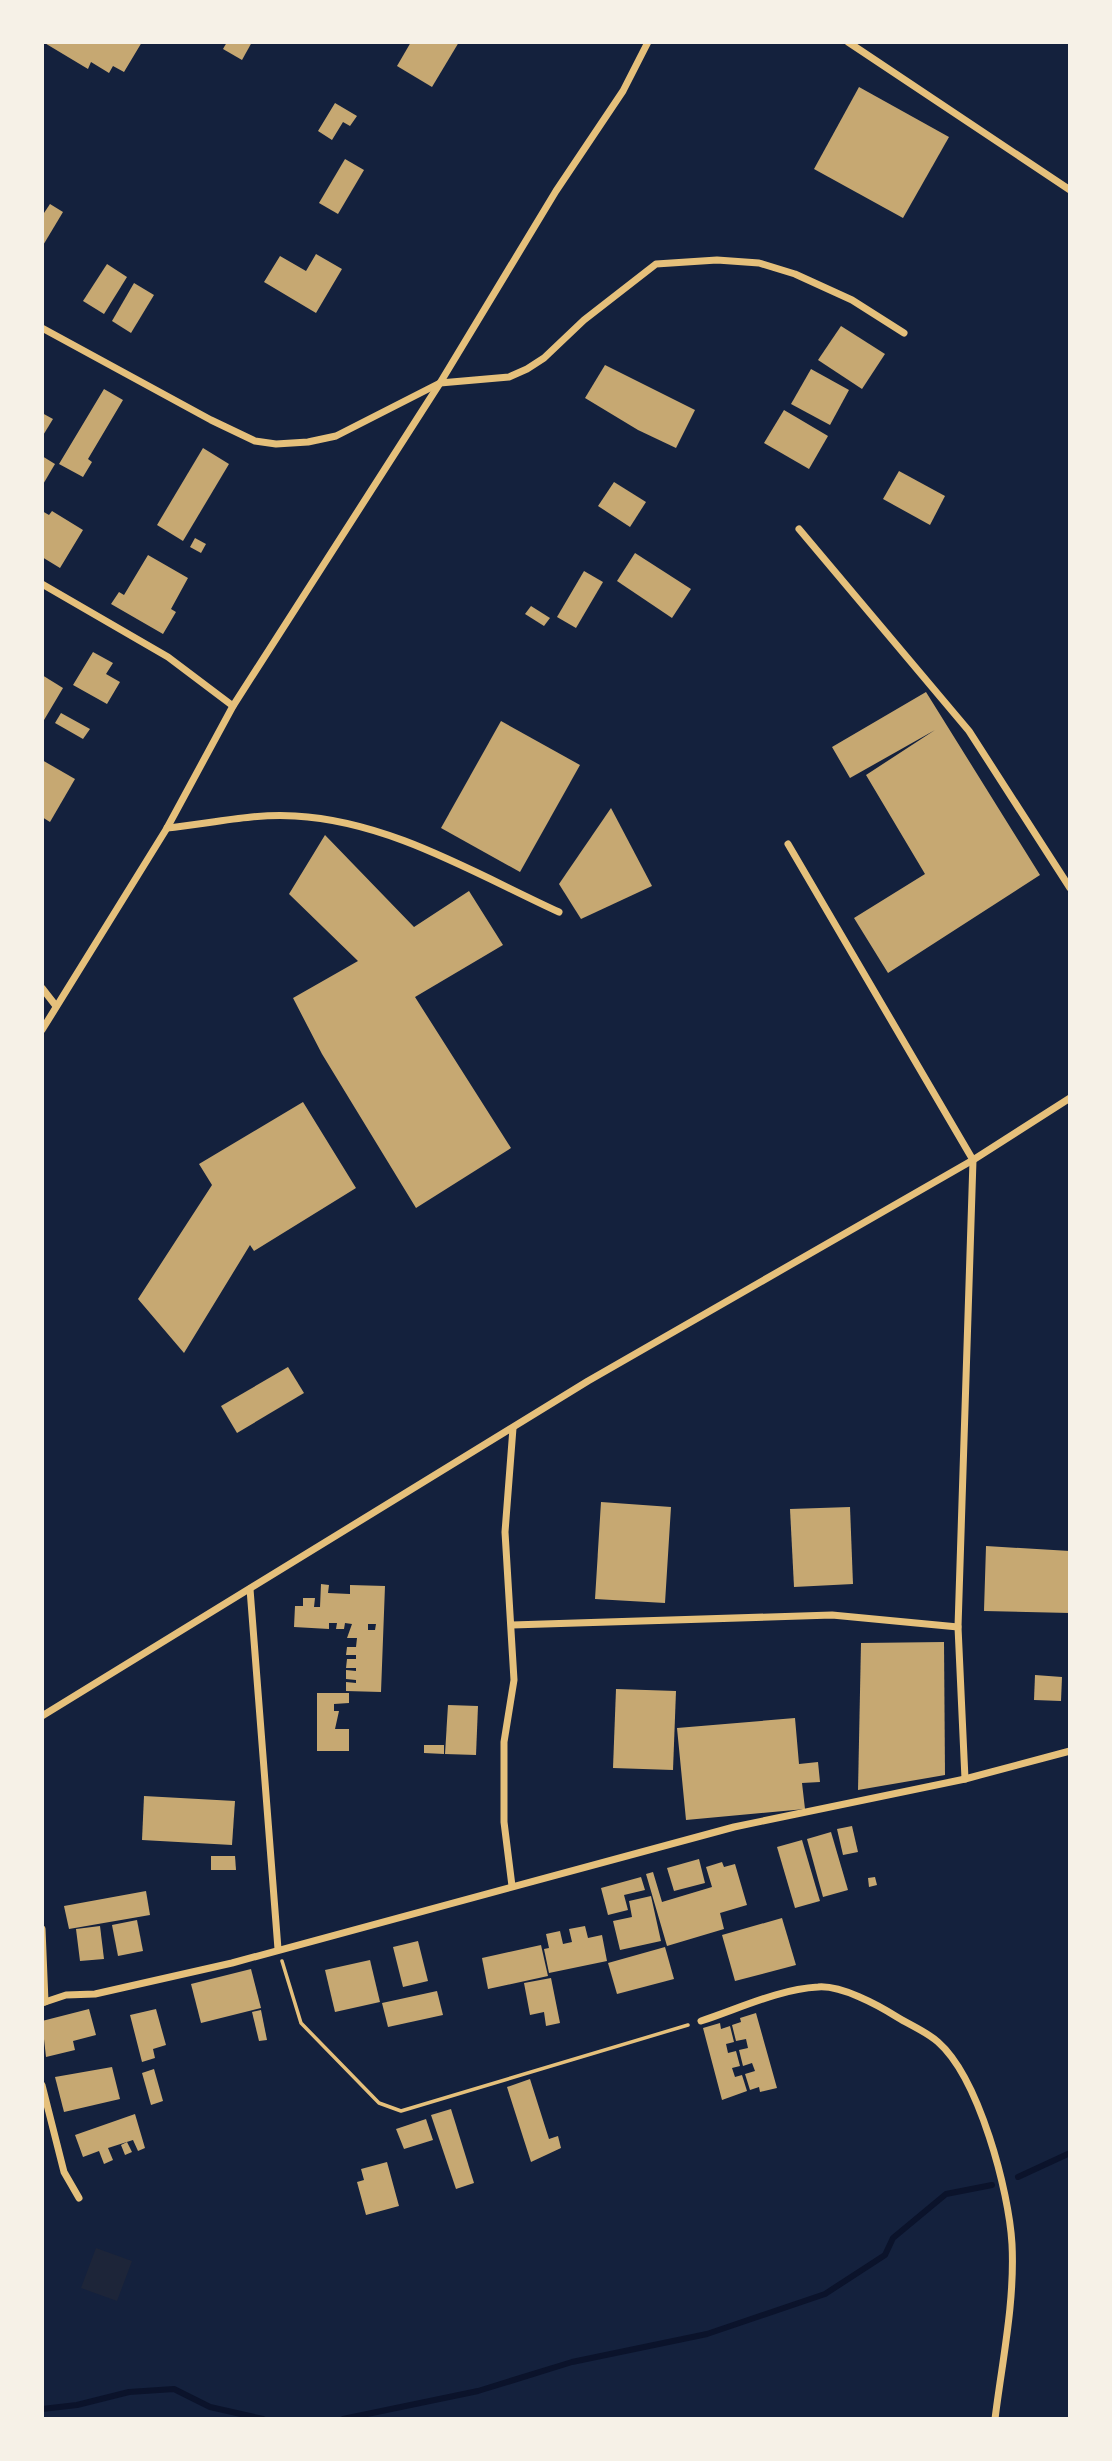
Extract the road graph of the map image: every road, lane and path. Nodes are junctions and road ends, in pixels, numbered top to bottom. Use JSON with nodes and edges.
{"nodes":[{"id":1,"x":648,"y":42,"type":"edge"},
{"id":2,"x":848,"y":42,"type":"edge"},
{"id":3,"x":1070,"y":190,"type":"edge"},
{"id":4,"x":42,"y":328,"type":"edge"},
{"id":5,"x":904,"y":333,"type":"dead end"},
{"id":6,"x":440,"y":383,"type":"junction"},
{"id":7,"x":799,"y":529,"type":"dead end"},
{"id":8,"x":42,"y":584,"type":"edge"},
{"id":9,"x":233,"y":706,"type":"junction"},
{"id":10,"x":167,"y":828,"type":"junction"},
{"id":11,"x":788,"y":844,"type":"dead end"},
{"id":12,"x":1070,"y":888,"type":"edge"},
{"id":13,"x":559,"y":912,"type":"dead end"},
{"id":14,"x":42,"y":988,"type":"edge"},
{"id":15,"x":56,"y":1006,"type":"junction"},
{"id":16,"x":42,"y":1030,"type":"edge"},
{"id":17,"x":1070,"y":1098,"type":"edge"},
{"id":18,"x":973,"y":1160,"type":"junction"},
{"id":19,"x":513,"y":1428,"type":"junction"},
{"id":20,"x":250,"y":1589,"type":"junction"},
{"id":21,"x":512,"y":1625,"type":"junction"},
{"id":22,"x":958,"y":1627,"type":"junction"},
{"id":23,"x":42,"y":1716,"type":"edge"},
{"id":24,"x":1070,"y":1751,"type":"edge"},
{"id":25,"x":965,"y":1779,"type":"junction"},
{"id":26,"x":512,"y":1886,"type":"junction"},
{"id":27,"x":42,"y":1929,"type":"edge"},
{"id":28,"x":278,"y":1949,"type":"junction"},
{"id":29,"x":43,"y":2003,"type":"edge"},
{"id":30,"x":701,"y":2021,"type":"joint"},
{"id":31,"x":42,"y":2085,"type":"edge"},
{"id":32,"x":79,"y":2199,"type":"dead end"},
{"id":33,"x":995,"y":2419,"type":"edge"}],
"edges":[{"from":1,"to":6,"type":"street"},
{"from":2,"to":3,"type":"street"},
{"from":4,"to":6,"type":"street"},
{"from":5,"to":6,"type":"street"},
{"from":6,"to":9,"type":"street"},
{"from":7,"to":12,"type":"street"},
{"from":8,"to":9,"type":"street"},
{"from":9,"to":10,"type":"street"},
{"from":10,"to":13,"type":"street"},
{"from":10,"to":15,"type":"street"},
{"from":11,"to":18,"type":"street"},
{"from":14,"to":15,"type":"street"},
{"from":15,"to":16,"type":"street"},
{"from":17,"to":18,"type":"street"},
{"from":18,"to":19,"type":"street"},
{"from":18,"to":22,"type":"street"},
{"from":19,"to":20,"type":"street"},
{"from":19,"to":21,"type":"street"},
{"from":20,"to":23,"type":"street"},
{"from":20,"to":28,"type":"street"},
{"from":21,"to":22,"type":"street"},
{"from":21,"to":26,"type":"street"},
{"from":22,"to":25,"type":"street"},
{"from":24,"to":25,"type":"street"},
{"from":25,"to":26,"type":"street"},
{"from":26,"to":28,"type":"street"},
{"from":27,"to":29,"type":"street"},
{"from":28,"to":29,"type":"street"},
{"from":28,"to":30,"type":"path"},
{"from":30,"to":33,"type":"street"},
{"from":31,"to":32,"type":"street"}]}
